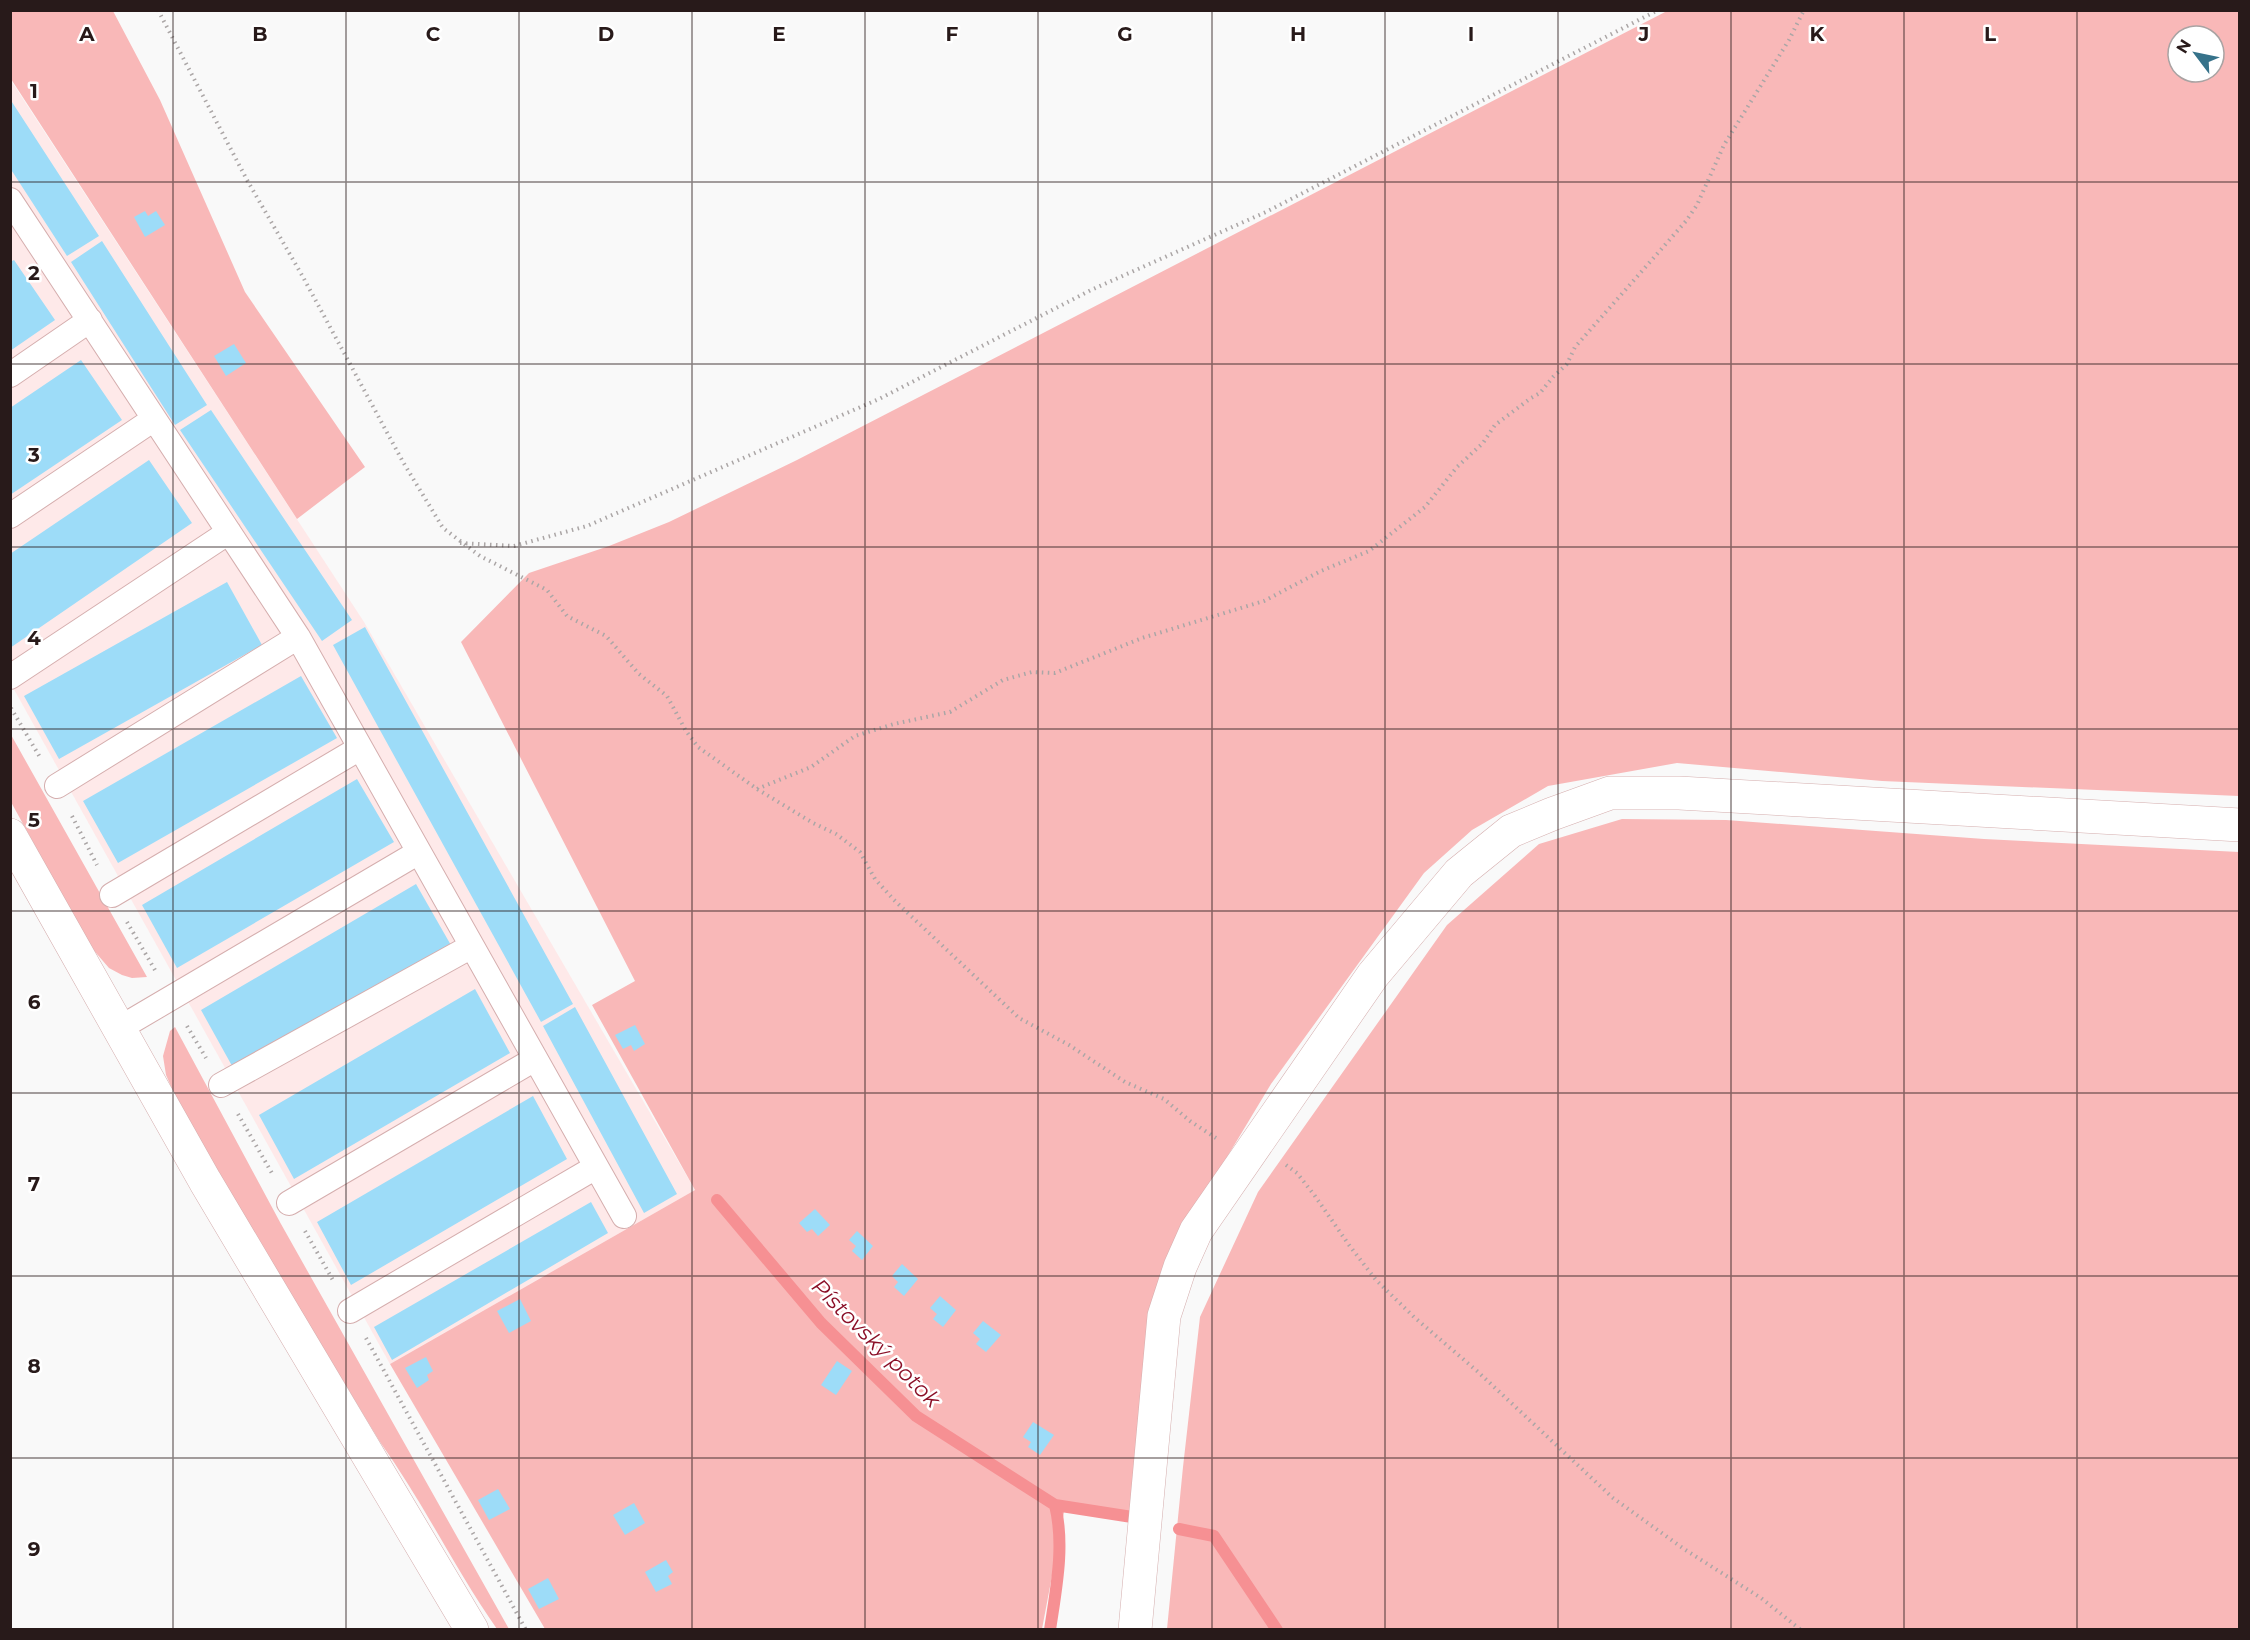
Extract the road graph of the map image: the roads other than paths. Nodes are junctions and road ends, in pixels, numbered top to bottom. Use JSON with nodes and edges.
{"nodes":[{"id":1,"x":15,"y":215,"type":"edge"},
{"id":2,"x":90,"y":320,"type":"junction"},
{"id":3,"x":10,"y":375,"type":"edge"},
{"id":4,"x":154,"y":419,"type":"junction"},
{"id":5,"x":10,"y":516,"type":"edge"},
{"id":6,"x":229,"y":532,"type":"junction"},
{"id":7,"x":298,"y":637,"type":"junction"},
{"id":8,"x":10,"y":676,"type":"edge"},
{"id":9,"x":360,"y":748,"type":"junction"},
{"id":10,"x":57,"y":786,"type":"road end"},
{"id":11,"x":2240,"y":825,"type":"edge"},
{"id":12,"x":10,"y":835,"type":"edge"},
{"id":13,"x":419,"y":852,"type":"junction"},
{"id":14,"x":112,"y":896,"type":"road end"},
{"id":15,"x":472,"y":946,"type":"junction"},
{"id":16,"x":120,"y":1028,"type":"junction"},
{"id":17,"x":535,"y":1059,"type":"junction"},
{"id":18,"x":221,"y":1085,"type":"road end"},
{"id":19,"x":596,"y":1167,"type":"junction"},
{"id":20,"x":289,"y":1203,"type":"road end"},
{"id":21,"x":624,"y":1216,"type":"dead end"},
{"id":22,"x":350,"y":1311,"type":"road end"},
{"id":23,"x":472,"y":1629,"type":"edge"},
{"id":24,"x":1135,"y":1629,"type":"edge"}],
"edges":[{"from":1,"to":2,"type":"lane"},
{"from":2,"to":3,"type":"lane"},
{"from":2,"to":4,"type":"lane"},
{"from":4,"to":5,"type":"lane"},
{"from":4,"to":6,"type":"lane"},
{"from":6,"to":7,"type":"lane"},
{"from":6,"to":8,"type":"lane"},
{"from":7,"to":9,"type":"lane"},
{"from":7,"to":10,"type":"lane"},
{"from":9,"to":13,"type":"lane"},
{"from":9,"to":14,"type":"lane"},
{"from":11,"to":24,"type":"street"},
{"from":12,"to":16,"type":"street"},
{"from":13,"to":15,"type":"lane"},
{"from":13,"to":16,"type":"lane"},
{"from":15,"to":17,"type":"lane"},
{"from":15,"to":18,"type":"lane"},
{"from":16,"to":23,"type":"street"},
{"from":17,"to":19,"type":"lane"},
{"from":17,"to":20,"type":"lane"},
{"from":19,"to":21,"type":"lane"},
{"from":19,"to":22,"type":"lane"}]}
